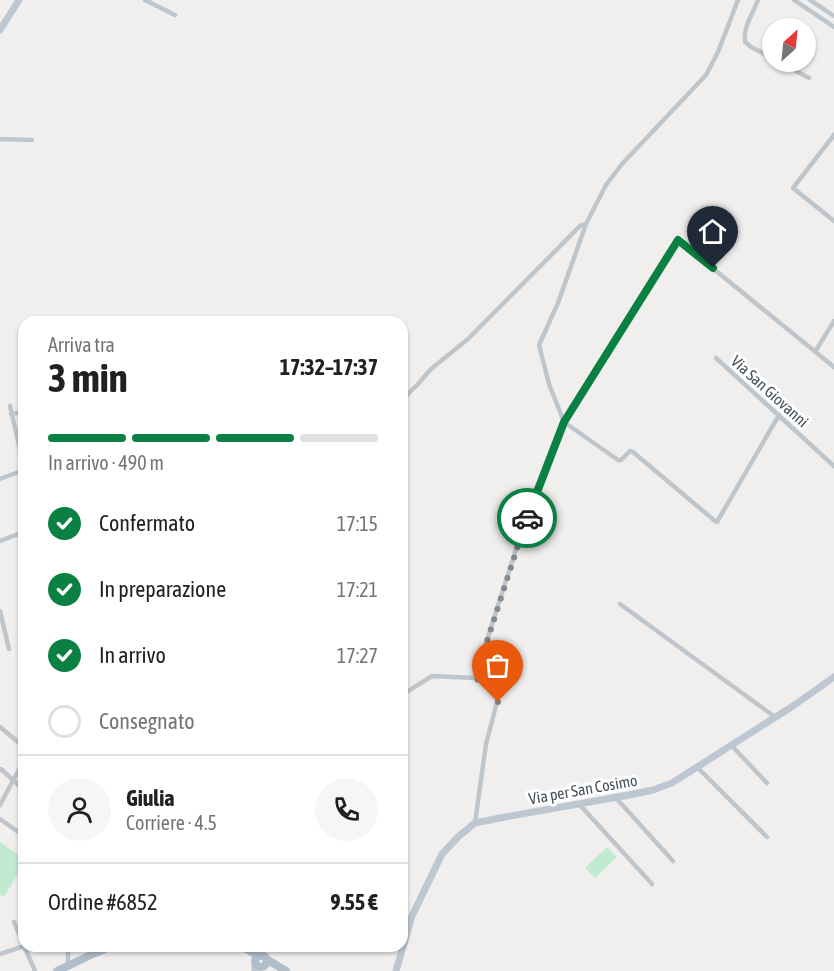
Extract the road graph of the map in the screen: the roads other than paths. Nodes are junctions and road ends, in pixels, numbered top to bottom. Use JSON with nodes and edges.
{"nodes":[{"id":1,"x":19,"y":0,"type":"edge"},
{"id":2,"x":145,"y":0,"type":"edge"},
{"id":3,"x":738,"y":0,"type":"edge"},
{"id":4,"x":758,"y":0,"type":"edge"},
{"id":5,"x":794,"y":0,"type":"edge"},
{"id":6,"x":810,"y":0,"type":"edge"},
{"id":7,"x":175,"y":15,"type":"dead end"},
{"id":8,"x":834,"y":16,"type":"edge"},
{"id":9,"x":834,"y":27,"type":"edge"},
{"id":10,"x":0,"y":30,"type":"edge"},
{"id":11,"x":762,"y":53,"type":"edge"},
{"id":12,"x":798,"y":72,"type":"edge"},
{"id":13,"x":809,"y":78,"type":"dead end"},
{"id":14,"x":834,"y":135,"type":"edge"},
{"id":15,"x":0,"y":139,"type":"edge"},
{"id":16,"x":32,"y":140,"type":"dead end"},
{"id":17,"x":834,"y":221,"type":"edge"},
{"id":18,"x":586,"y":224,"type":"junction"},
{"id":19,"x":834,"y":321,"type":"edge"},
{"id":20,"x":816,"y":352,"type":"junction"},
{"id":21,"x":716,"y":358,"type":"dead end"},
{"id":22,"x":834,"y":367,"type":"edge"},
{"id":23,"x":408,"y":394,"type":"edge"},
{"id":24,"x":10,"y":406,"type":"dead end"},
{"id":25,"x":18,"y":412,"type":"edge"},
{"id":26,"x":11,"y":414,"type":"junction"},
{"id":27,"x":779,"y":415,"type":"junction"},
{"id":28,"x":564,"y":422,"type":"junction"},
{"id":29,"x":18,"y":443,"type":"edge"},
{"id":30,"x":834,"y":466,"type":"edge"},
{"id":31,"x":18,"y":470,"type":"edge"},
{"id":32,"x":0,"y":478,"type":"edge"},
{"id":33,"x":18,"y":534,"type":"edge"},
{"id":34,"x":0,"y":541,"type":"edge"},
{"id":35,"x":620,"y":604,"type":"dead end"},
{"id":36,"x":0,"y":611,"type":"edge"},
{"id":37,"x":2,"y":629,"type":"edge"},
{"id":38,"x":9,"y":649,"type":"dead end"},
{"id":39,"x":834,"y":677,"type":"edge"},
{"id":40,"x":475,"y":678,"type":"junction"},
{"id":41,"x":408,"y":691,"type":"edge"},
{"id":42,"x":776,"y":717,"type":"junction"},
{"id":43,"x":0,"y":728,"type":"edge"},
{"id":44,"x":18,"y":742,"type":"edge"},
{"id":45,"x":731,"y":746,"type":"junction"},
{"id":46,"x":698,"y":768,"type":"junction"},
{"id":47,"x":0,"y":770,"type":"edge"},
{"id":48,"x":18,"y":771,"type":"edge"},
{"id":49,"x":13,"y":781,"type":"junction"},
{"id":50,"x":767,"y":783,"type":"dead end"},
{"id":51,"x":18,"y":785,"type":"edge"},
{"id":52,"x":616,"y":798,"type":"junction"},
{"id":53,"x":579,"y":804,"type":"junction"},
{"id":54,"x":0,"y":805,"type":"edge"},
{"id":55,"x":0,"y":819,"type":"edge"},
{"id":56,"x":475,"y":824,"type":"junction"},
{"id":57,"x":18,"y":832,"type":"edge"},
{"id":58,"x":767,"y":837,"type":"dead end"},
{"id":59,"x":673,"y":861,"type":"dead end"},
{"id":60,"x":652,"y":884,"type":"dead end"},
{"id":61,"x":14,"y":922,"type":"dead end"},
{"id":62,"x":408,"y":930,"type":"edge"},
{"id":63,"x":18,"y":932,"type":"edge"},
{"id":64,"x":18,"y":948,"type":"edge"},
{"id":65,"x":27,"y":952,"type":"edge"},
{"id":66,"x":68,"y":952,"type":"edge"},
{"id":67,"x":97,"y":952,"type":"edge"},
{"id":68,"x":247,"y":952,"type":"edge"},
{"id":69,"x":402,"y":952,"type":"edge"},
{"id":70,"x":0,"y":954,"type":"edge"},
{"id":71,"x":260,"y":964,"type":"edge"},
{"id":72,"x":68,"y":965,"type":"junction"},
{"id":73,"x":283,"y":969,"type":"edge"},
{"id":74,"x":35,"y":971,"type":"edge"},
{"id":75,"x":57,"y":971,"type":"edge"},
{"id":76,"x":396,"y":971,"type":"edge"}],
"edges":[{"from":1,"to":10,"type":"street"},
{"from":2,"to":7,"type":"street"},
{"from":3,"to":18,"type":"street"},
{"from":4,"to":11,"type":"street"},
{"from":5,"to":9,"type":"street"},
{"from":6,"to":8,"type":"street"},
{"from":12,"to":13,"type":"street"},
{"from":14,"to":17,"type":"street"},
{"from":15,"to":16,"type":"street"},
{"from":18,"to":23,"type":"street"},
{"from":18,"to":28,"type":"street"},
{"from":19,"to":20,"type":"street"},
{"from":20,"to":22,"type":"street"},
{"from":20,"to":28,"type":"street"},
{"from":21,"to":27,"type":"street","name":"Via San Giovanni"},
{"from":24,"to":26,"type":"street"},
{"from":25,"to":26,"type":"street"},
{"from":26,"to":29,"type":"street"},
{"from":27,"to":28,"type":"street"},
{"from":27,"to":30,"type":"street","name":"Via San Giovanni"},
{"from":28,"to":40,"type":"street"},
{"from":31,"to":32,"type":"street"},
{"from":33,"to":34,"type":"street"},
{"from":35,"to":42,"type":"street"},
{"from":36,"to":37,"type":"street"},
{"from":37,"to":38,"type":"street"},
{"from":39,"to":42,"type":"street","name":"Via per San Cosimo"},
{"from":40,"to":41,"type":"street"},
{"from":40,"to":56,"type":"street"},
{"from":42,"to":45,"type":"street","name":"Via per San Cosimo"},
{"from":43,"to":44,"type":"street"},
{"from":45,"to":46,"type":"street","name":"Via per San Cosimo"},
{"from":45,"to":50,"type":"street"},
{"from":46,"to":52,"type":"street","name":"Via per San Cosimo"},
{"from":46,"to":58,"type":"street"},
{"from":47,"to":49,"type":"street"},
{"from":48,"to":49,"type":"street"},
{"from":49,"to":51,"type":"street"},
{"from":49,"to":54,"type":"street"},
{"from":52,"to":53,"type":"street","name":"Via per San Cosimo"},
{"from":52,"to":59,"type":"street"},
{"from":53,"to":56,"type":"street","name":"Via per San Cosimo"},
{"from":53,"to":60,"type":"street"},
{"from":55,"to":57,"type":"street"},
{"from":56,"to":62,"type":"street","name":"Via per San Cosimo"},
{"from":61,"to":63,"type":"street"},
{"from":64,"to":70,"type":"street"},
{"from":65,"to":74,"type":"street"},
{"from":66,"to":72,"type":"street"},
{"from":67,"to":72,"type":"main road"},
{"from":68,"to":71,"type":"main road"},
{"from":69,"to":76,"type":"street","name":"Via per San Cosimo"},
{"from":71,"to":73,"type":"main road"},
{"from":72,"to":75,"type":"main road"}]}
